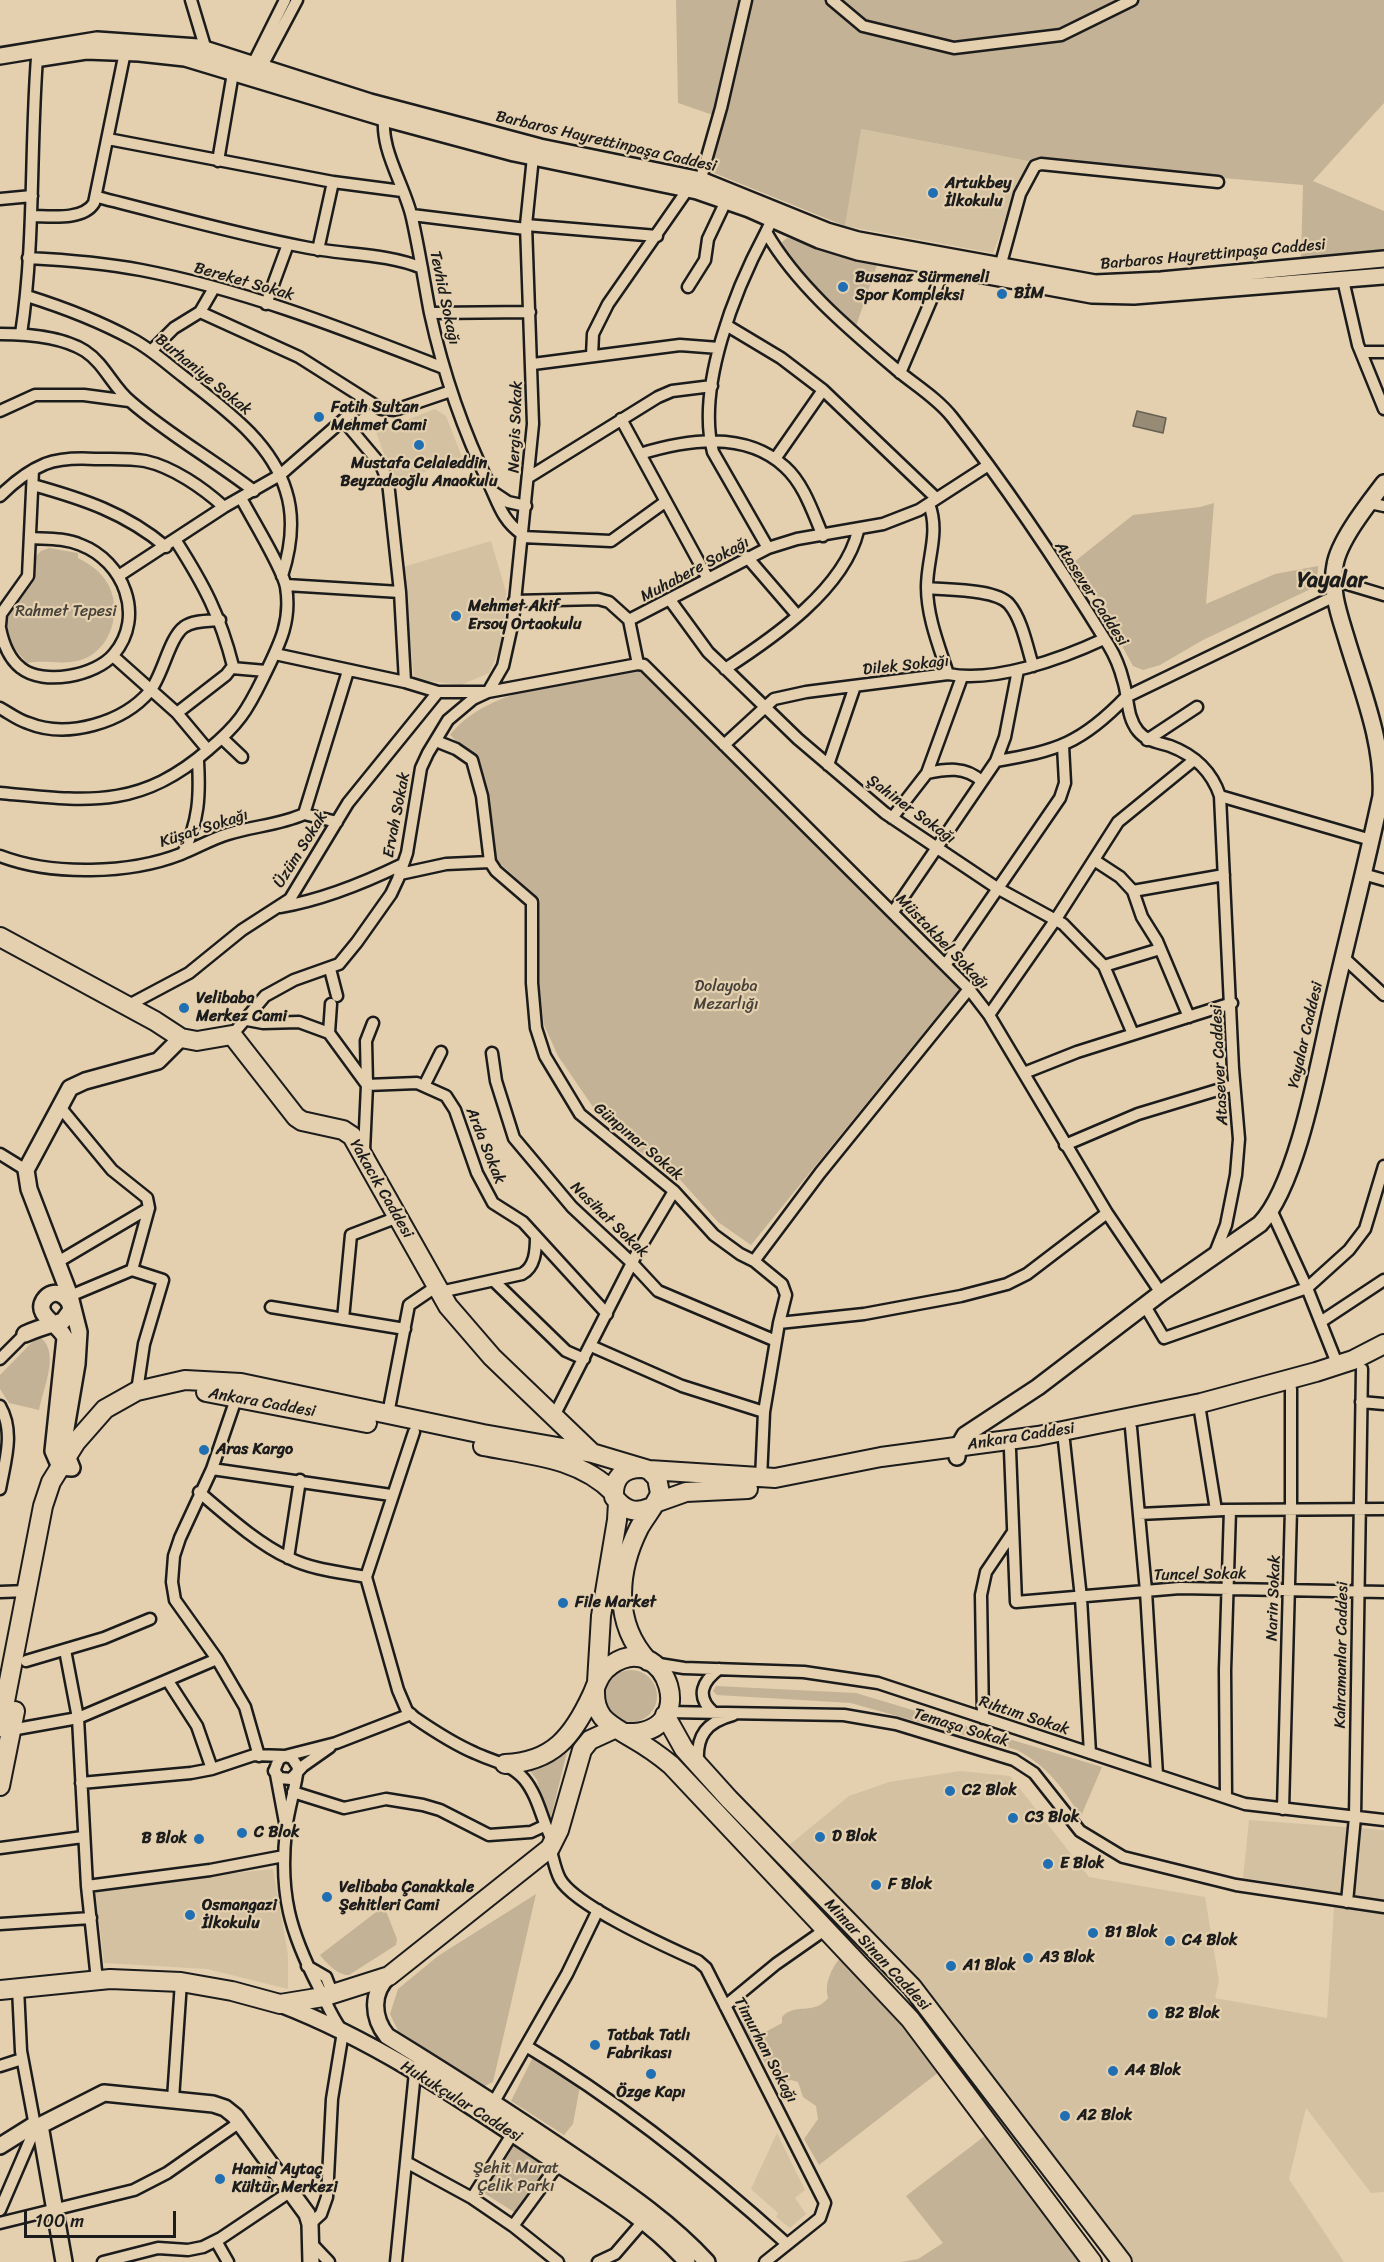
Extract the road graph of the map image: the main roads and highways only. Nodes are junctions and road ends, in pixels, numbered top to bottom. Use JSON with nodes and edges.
{"nodes":[{"id":1,"x":0,"y":937,"type":"edge"},
{"id":2,"x":1384,"y":1344,"type":"edge"},
{"id":3,"x":1384,"y":1355,"type":"edge"},
{"id":4,"x":1359,"y":1364,"type":"junction"},
{"id":5,"x":553,"y":1418,"type":"junction"},
{"id":6,"x":546,"y":1444,"type":"junction"},
{"id":7,"x":592,"y":1452,"type":"junction"},
{"id":8,"x":957,"y":1452,"type":"junction"},
{"id":9,"x":66,"y":1464,"type":"junction"},
{"id":10,"x":645,"y":1469,"type":"junction"},
{"id":11,"x":615,"y":1497,"type":"junction"},
{"id":12,"x":652,"y":1505,"type":"junction"},
{"id":13,"x":650,"y":1662,"type":"junction"},
{"id":14,"x":596,"y":1686,"type":"junction"},
{"id":15,"x":666,"y":1713,"type":"junction"},
{"id":16,"x":3,"y":1714,"type":"edge"},
{"id":17,"x":619,"y":1731,"type":"junction"},
{"id":18,"x":505,"y":1764,"type":"road end"},
{"id":19,"x":0,"y":1786,"type":"edge"},
{"id":20,"x":9,"y":1989,"type":"edge"},
{"id":21,"x":1092,"y":2262,"type":"edge"},
{"id":22,"x":1122,"y":2262,"type":"edge"}],
"edges":[{"from":1,"to":5,"type":"main road","name":"Yakacık Caddesi"},
{"from":2,"to":4,"type":"main road","name":"Ankara Caddesi"},
{"from":3,"to":4,"type":"main road","name":"Ankara Caddesi"},
{"from":4,"to":8,"type":"main road","name":"Ankara Caddesi"},
{"from":4,"to":8,"type":"main road","name":"Ankara Caddesi"},
{"from":5,"to":6,"type":"main road"},
{"from":5,"to":7,"type":"main road","name":"Yakacık Caddesi"},
{"from":6,"to":7,"type":"main road","name":"Ankara Caddesi"},
{"from":6,"to":9,"type":"main road","name":"Ankara Caddesi"},
{"from":7,"to":10,"type":"main road","name":"Ankara Caddesi"},
{"from":8,"to":10,"type":"main road","name":"Ankara Caddesi"},
{"from":8,"to":12,"type":"main road","name":"Ankara Caddesi"},
{"from":9,"to":11,"type":"main road","name":"Ankara Caddesi"},
{"from":9,"to":16,"type":"main road","name":"Ankara Caddesi"},
{"from":9,"to":16,"type":"main road","name":"Ankara Caddesi"},
{"from":10,"to":11,"type":"main road"},
{"from":10,"to":12,"type":"main road"},
{"from":11,"to":12,"type":"main road","name":"Ankara Caddesi"},
{"from":11,"to":14,"type":"main road"},
{"from":12,"to":13,"type":"main road"},
{"from":13,"to":14,"type":"main road"},
{"from":13,"to":15,"type":"main road"},
{"from":14,"to":17,"type":"main road"},
{"from":14,"to":18,"type":"main road"},
{"from":15,"to":17,"type":"main road"},
{"from":15,"to":22,"type":"main road","name":"Mimar Sinan Caddesi"},
{"from":16,"to":19,"type":"main road","name":"Ankara Caddesi"},
{"from":17,"to":20,"type":"main road","name":"Hukukçular Caddesi"},
{"from":17,"to":21,"type":"main road","name":"Mimar Sinan Caddesi"}]}
